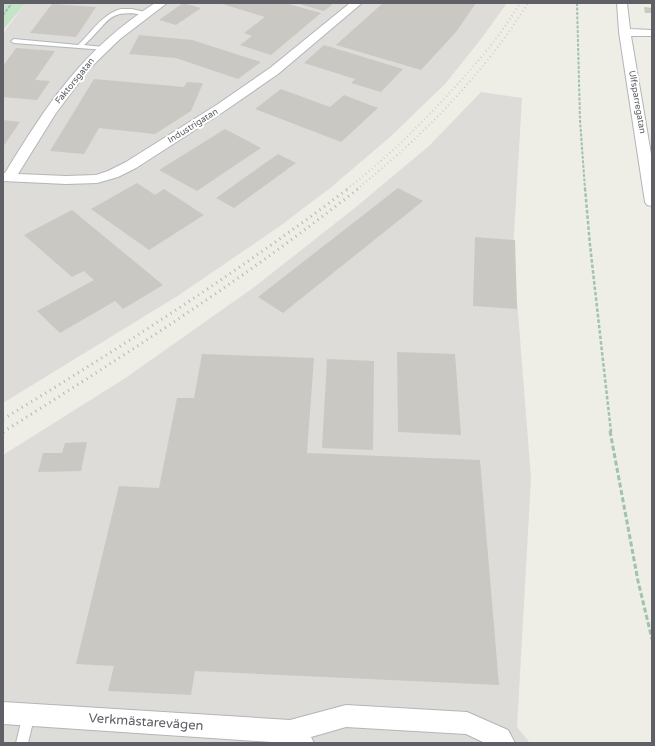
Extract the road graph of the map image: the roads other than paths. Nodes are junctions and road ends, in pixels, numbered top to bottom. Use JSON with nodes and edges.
{"nodes":[{"id":1,"x":162,"y":3,"type":"edge"},
{"id":2,"x":357,"y":3,"type":"edge"},
{"id":3,"x":622,"y":3,"type":"edge"},
{"id":4,"x":146,"y":13,"type":"junction"},
{"id":5,"x":625,"y":32,"type":"junction"},
{"id":6,"x":652,"y":33,"type":"edge"},
{"id":7,"x":14,"y":40,"type":"dead end"},
{"id":8,"x":80,"y":46,"type":"junction"},
{"id":9,"x":103,"y":49,"type":"junction"},
{"id":10,"x":648,"y":140,"type":"edge"},
{"id":11,"x":6,"y":177,"type":"edge"},
{"id":12,"x":652,"y":202,"type":"edge"},
{"id":13,"x":3,"y":713,"type":"edge"},
{"id":14,"x":29,"y":714,"type":"junction"},
{"id":15,"x":296,"y":737,"type":"edge"},
{"id":16,"x":22,"y":743,"type":"edge"},
{"id":17,"x":503,"y":743,"type":"edge"}],
"edges":[{"from":1,"to":4,"type":"street","name":"Faktorsgatan"},
{"from":2,"to":11,"type":"street","name":"Industrigatan"},
{"from":3,"to":5,"type":"street","name":"Ulfsparregatan"},
{"from":4,"to":8,"type":"lane"},
{"from":4,"to":9,"type":"street","name":"Faktorsgatan"},
{"from":5,"to":6,"type":"street"},
{"from":5,"to":10,"type":"street","name":"Ulfsparregatan"},
{"from":7,"to":8,"type":"lane"},
{"from":8,"to":9,"type":"lane"},
{"from":9,"to":11,"type":"street","name":"Faktorsgatan"},
{"from":10,"to":12,"type":"street","name":"Ulfsparregatan"},
{"from":13,"to":14,"type":"street","name":"Verkmästarevägen"},
{"from":14,"to":15,"type":"street","name":"Verkmästarevägen"},
{"from":14,"to":16,"type":"lane"},
{"from":15,"to":17,"type":"street","name":"Verkmästarevägen"}]}
